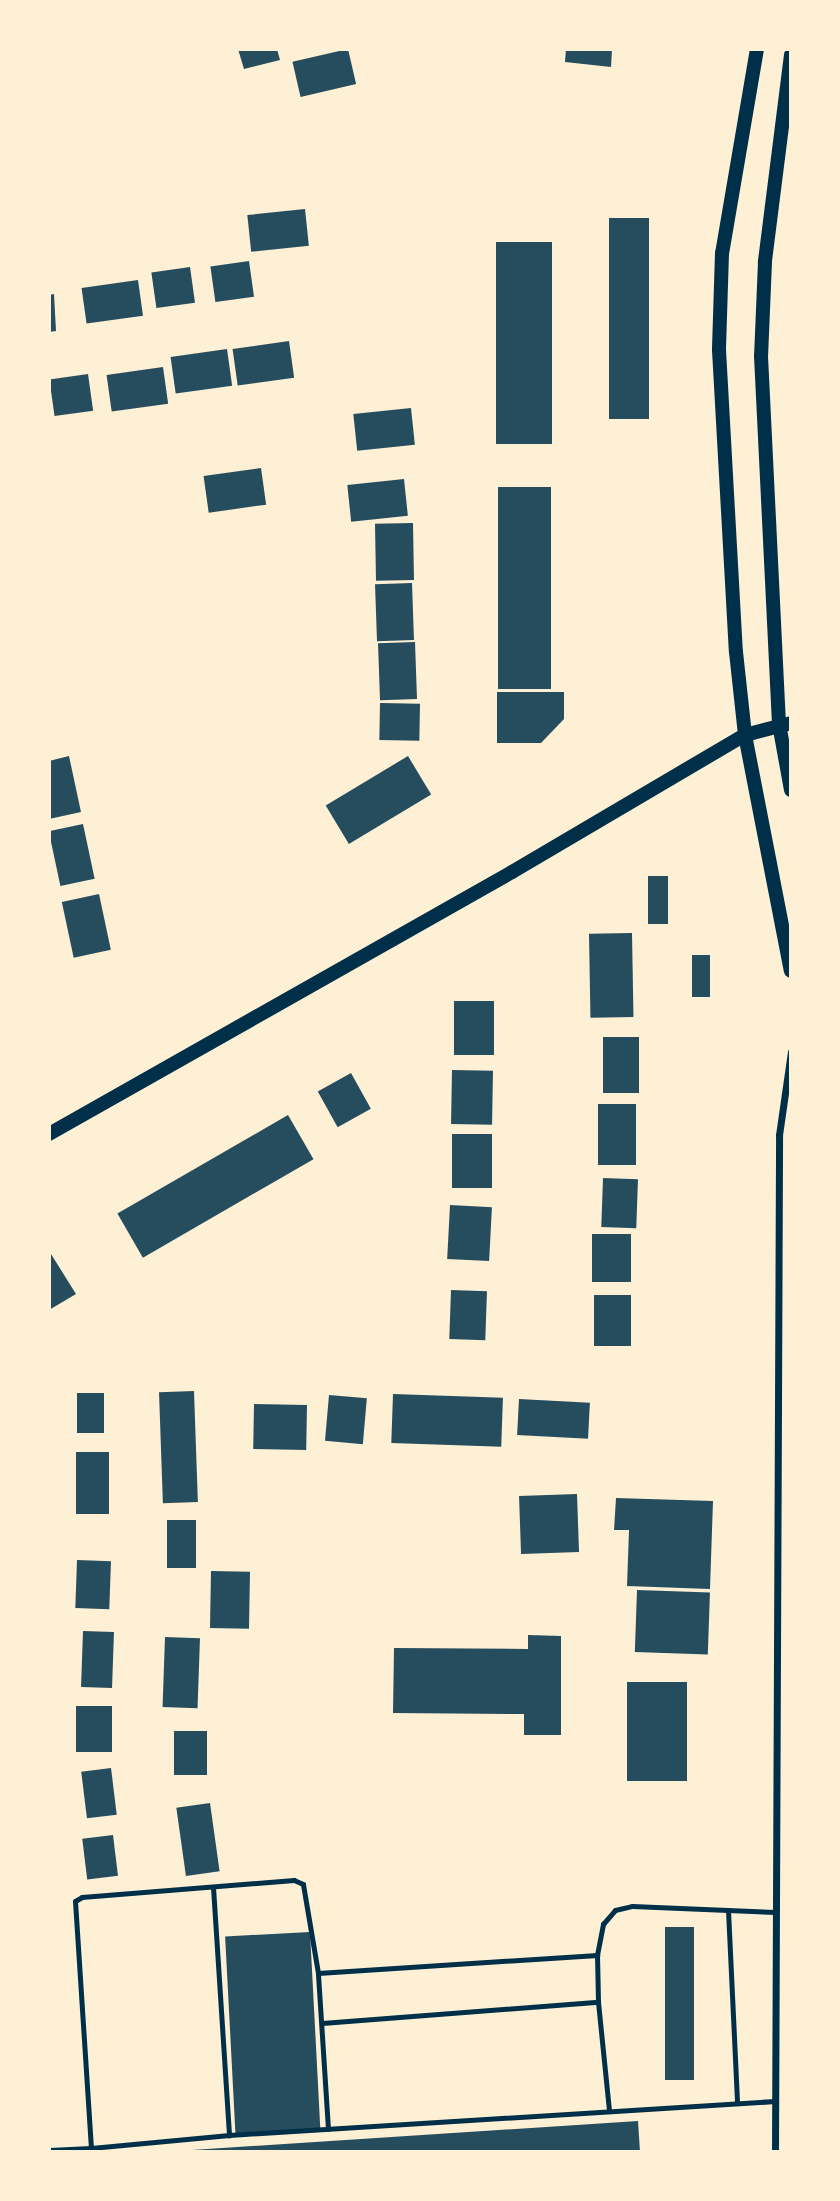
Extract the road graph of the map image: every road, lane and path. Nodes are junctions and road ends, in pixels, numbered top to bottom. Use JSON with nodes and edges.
{"nodes":[{"id":1,"x":757,"y":49,"type":"edge"},
{"id":2,"x":791,"y":55,"type":"edge"},
{"id":3,"x":785,"y":724,"type":"edge"},
{"id":4,"x":745,"y":736,"type":"junction"},
{"id":5,"x":791,"y":790,"type":"edge"},
{"id":6,"x":791,"y":971,"type":"edge"},
{"id":7,"x":791,"y":1052,"type":"edge"},
{"id":8,"x":49,"y":1133,"type":"edge"},
{"id":9,"x":213,"y":1886,"type":"junction"},
{"id":10,"x":728,"y":1910,"type":"junction"},
{"id":11,"x":776,"y":1912,"type":"junction"},
{"id":12,"x":597,"y":1955,"type":"junction"},
{"id":13,"x":318,"y":1973,"type":"junction"},
{"id":14,"x":598,"y":2001,"type":"junction"},
{"id":15,"x":322,"y":2023,"type":"junction"},
{"id":16,"x":775,"y":2101,"type":"junction"},
{"id":17,"x":737,"y":2103,"type":"junction"},
{"id":18,"x":609,"y":2110,"type":"junction"},
{"id":19,"x":328,"y":2129,"type":"junction"},
{"id":20,"x":229,"y":2136,"type":"junction"},
{"id":21,"x":91,"y":2148,"type":"junction"},
{"id":22,"x":49,"y":2150,"type":"edge"},
{"id":23,"x":775,"y":2152,"type":"edge"}],
"edges":[{"from":1,"to":4,"type":"main road"},
{"from":2,"to":3,"type":"main road"},
{"from":3,"to":4,"type":"main road"},
{"from":3,"to":5,"type":"main road"},
{"from":4,"to":6,"type":"main road"},
{"from":4,"to":8,"type":"main road"},
{"from":7,"to":11,"type":"street"},
{"from":9,"to":13,"type":"lane"},
{"from":9,"to":20,"type":"lane"},
{"from":9,"to":21,"type":"lane"},
{"from":10,"to":11,"type":"lane"},
{"from":10,"to":12,"type":"lane"},
{"from":10,"to":17,"type":"lane"},
{"from":11,"to":16,"type":"street"},
{"from":12,"to":13,"type":"lane"},
{"from":12,"to":14,"type":"lane"},
{"from":13,"to":15,"type":"lane"},
{"from":14,"to":15,"type":"lane"},
{"from":14,"to":18,"type":"lane"},
{"from":15,"to":19,"type":"lane"},
{"from":16,"to":17,"type":"lane"},
{"from":16,"to":23,"type":"street"},
{"from":17,"to":18,"type":"lane"},
{"from":18,"to":19,"type":"lane"},
{"from":19,"to":20,"type":"lane"},
{"from":20,"to":21,"type":"lane"},
{"from":21,"to":22,"type":"lane"}]}
